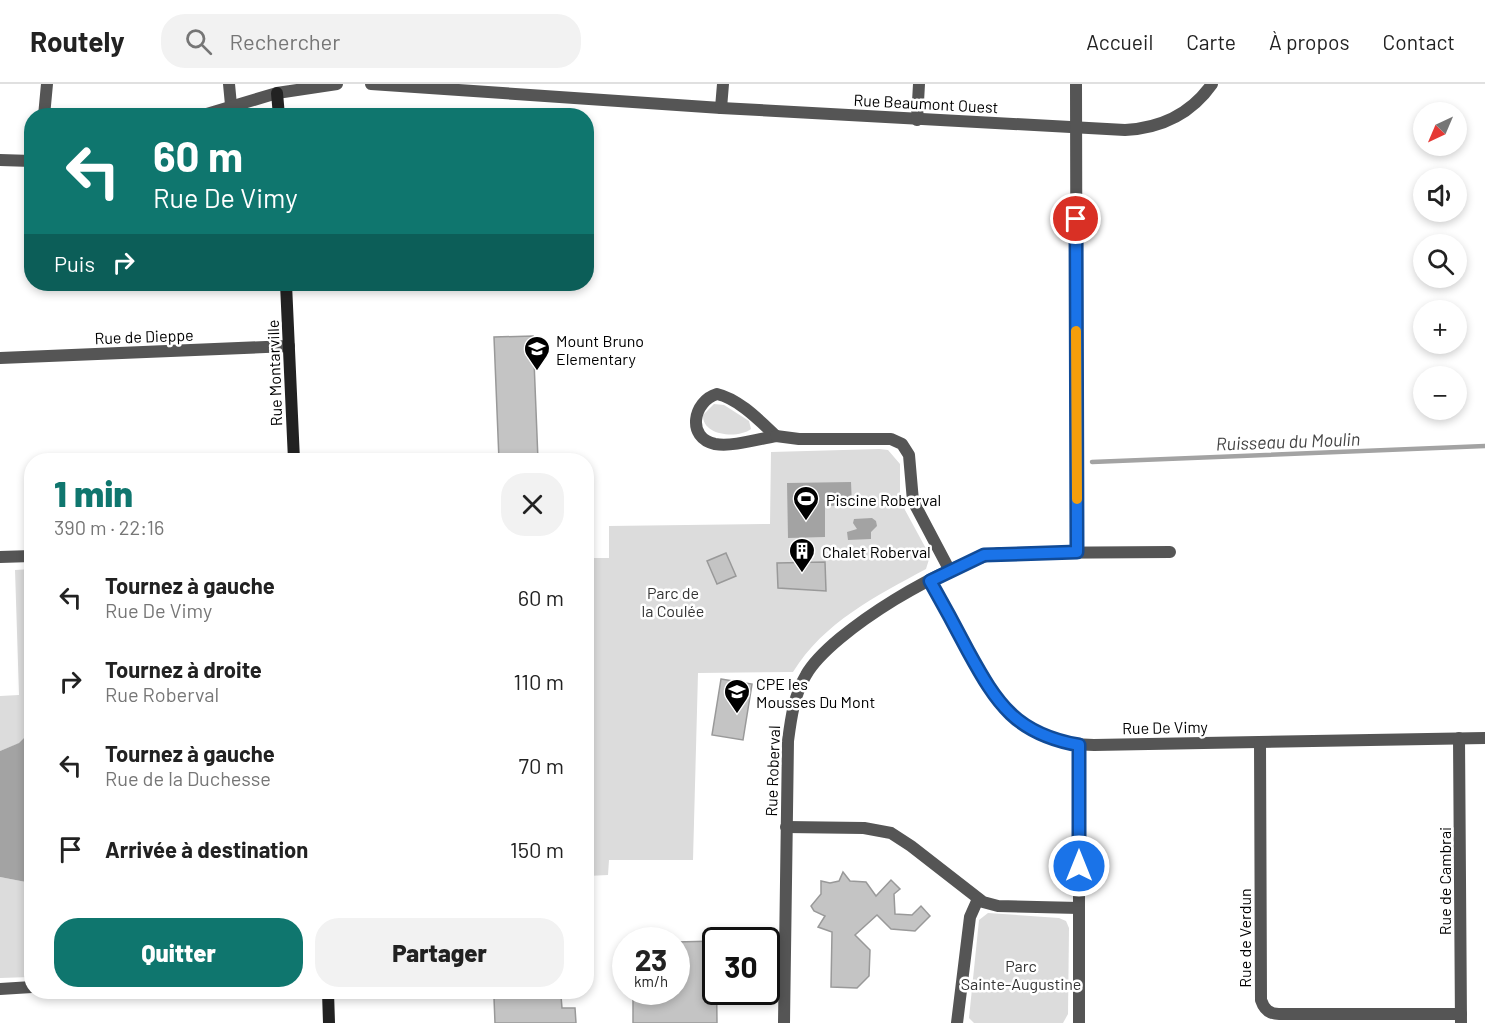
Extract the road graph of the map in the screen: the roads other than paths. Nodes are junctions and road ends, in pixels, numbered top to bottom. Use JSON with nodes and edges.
{"nodes":[{"id":1,"x":47,"y":84,"type":"edge"},
{"id":2,"x":229,"y":84,"type":"edge"},
{"id":3,"x":337,"y":84,"type":"edge"},
{"id":4,"x":371,"y":84,"type":"edge"},
{"id":5,"x":723,"y":84,"type":"edge"},
{"id":6,"x":919,"y":84,"type":"edge"},
{"id":7,"x":1076,"y":84,"type":"edge"},
{"id":8,"x":1212,"y":84,"type":"edge"},
{"id":9,"x":531,"y":89,"type":"edge"},
{"id":10,"x":277,"y":93,"type":"junction"},
{"id":11,"x":231,"y":105,"type":"junction"},
{"id":12,"x":45,"y":108,"type":"edge"},
{"id":13,"x":223,"y":108,"type":"edge"},
{"id":14,"x":278,"y":108,"type":"edge"},
{"id":15,"x":721,"y":108,"type":"junction"},
{"id":16,"x":916,"y":120,"type":"junction"},
{"id":17,"x":1076,"y":127,"type":"junction"},
{"id":18,"x":0,"y":160,"type":"edge"},
{"id":19,"x":24,"y":161,"type":"edge"},
{"id":20,"x":286,"y":291,"type":"edge"},
{"id":21,"x":289,"y":346,"type":"junction"},
{"id":22,"x":0,"y":358,"type":"edge"},
{"id":23,"x":776,"y":436,"type":"junction"},
{"id":24,"x":294,"y":453,"type":"edge"},
{"id":25,"x":1077,"y":552,"type":"junction"},
{"id":26,"x":1170,"y":552,"type":"dead end"},
{"id":27,"x":24,"y":556,"type":"edge"},
{"id":28,"x":0,"y":557,"type":"edge"},
{"id":29,"x":950,"y":571,"type":"junction"},
{"id":30,"x":930,"y":581,"type":"junction"},
{"id":31,"x":1459,"y":738,"type":"junction"},
{"id":32,"x":1485,"y":738,"type":"edge"},
{"id":33,"x":1260,"y":742,"type":"junction"},
{"id":34,"x":1079,"y":745,"type":"junction"},
{"id":35,"x":786,"y":827,"type":"junction"},
{"id":36,"x":978,"y":899,"type":"junction"},
{"id":37,"x":1079,"y":908,"type":"junction"},
{"id":38,"x":24,"y":988,"type":"edge"},
{"id":39,"x":0,"y":989,"type":"edge"},
{"id":40,"x":328,"y":999,"type":"edge"},
{"id":41,"x":1461,"y":1018,"type":"edge"},
{"id":42,"x":328,"y":1023,"type":"edge"},
{"id":43,"x":784,"y":1023,"type":"edge"},
{"id":44,"x":957,"y":1023,"type":"edge"},
{"id":45,"x":1079,"y":1023,"type":"edge"}],
"edges":[{"from":1,"to":12,"type":"street"},
{"from":2,"to":11,"type":"street"},
{"from":3,"to":10,"type":"street"},
{"from":4,"to":9,"type":"street","name":"Rue Beaumont Ouest"},
{"from":5,"to":15,"type":"street"},
{"from":6,"to":16,"type":"street"},
{"from":7,"to":17,"type":"street"},
{"from":8,"to":17,"type":"street","name":"Rue Beaumont Ouest"},
{"from":9,"to":15,"type":"street","name":"Rue Beaumont Ouest"},
{"from":10,"to":11,"type":"street"},
{"from":10,"to":14,"type":"street"},
{"from":11,"to":13,"type":"street"},
{"from":15,"to":16,"type":"street","name":"Rue Beaumont Ouest"},
{"from":16,"to":17,"type":"street","name":"Rue Beaumont Ouest"},
{"from":17,"to":25,"type":"street"},
{"from":18,"to":19,"type":"street"},
{"from":20,"to":21,"type":"street","name":"Rue Montarville"},
{"from":21,"to":22,"type":"street","name":"Rue de Dieppe"},
{"from":21,"to":24,"type":"street","name":"Rue Montarville"},
{"from":23,"to":23,"type":"street"},
{"from":23,"to":29,"type":"street"},
{"from":25,"to":26,"type":"street","name":"Rue Roberval"},
{"from":25,"to":29,"type":"street","name":"Rue Roberval"},
{"from":27,"to":28,"type":"street"},
{"from":29,"to":30,"type":"street","name":"Rue Roberval"},
{"from":30,"to":34,"type":"street","name":"Rue De Vimy"},
{"from":30,"to":35,"type":"street","name":"Rue Roberval"},
{"from":31,"to":32,"type":"street","name":"Rue De Vimy"},
{"from":31,"to":33,"type":"street","name":"Rue De Vimy"},
{"from":31,"to":41,"type":"street","name":"Rue de Cambrai"},
{"from":33,"to":34,"type":"street","name":"Rue De Vimy"},
{"from":33,"to":41,"type":"street","name":"Rue de Verdun"},
{"from":34,"to":37,"type":"street"},
{"from":35,"to":36,"type":"street"},
{"from":35,"to":43,"type":"street","name":"Rue Roberval"},
{"from":36,"to":37,"type":"street"},
{"from":36,"to":44,"type":"street"},
{"from":37,"to":45,"type":"street"},
{"from":38,"to":39,"type":"street"},
{"from":40,"to":42,"type":"street"}]}
